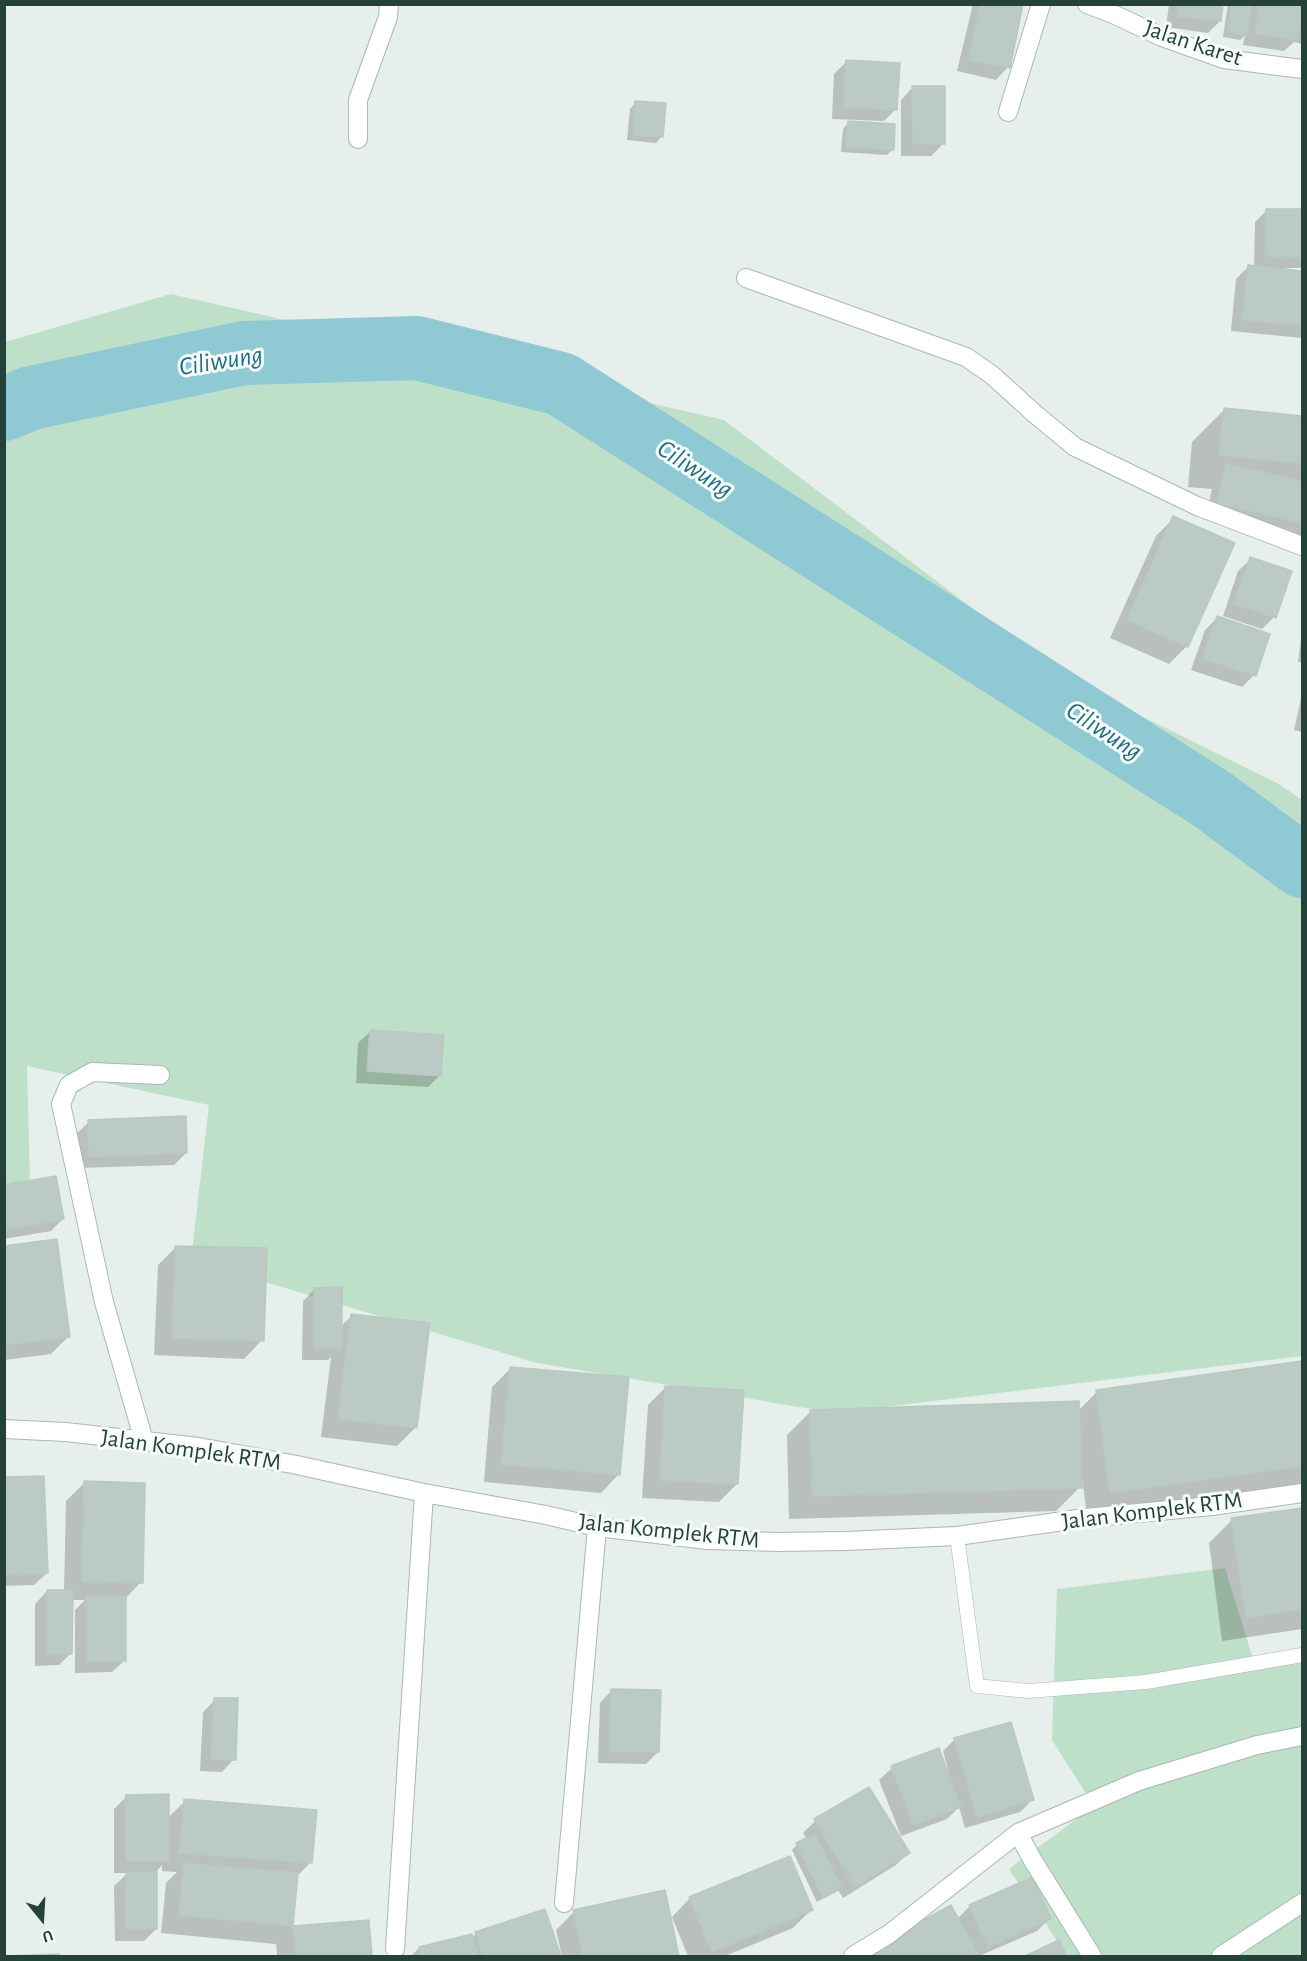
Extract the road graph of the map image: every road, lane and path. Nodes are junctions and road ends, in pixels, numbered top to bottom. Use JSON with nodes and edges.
{"nodes":[{"id":1,"x":389,"y":4,"type":"edge"},
{"id":2,"x":1041,"y":4,"type":"edge"},
{"id":3,"x":1087,"y":4,"type":"edge"},
{"id":4,"x":1302,"y":69,"type":"edge"},
{"id":5,"x":1008,"y":112,"type":"dead end"},
{"id":6,"x":358,"y":139,"type":"dead end"},
{"id":7,"x":746,"y":278,"type":"dead end"},
{"id":8,"x":1302,"y":546,"type":"edge"},
{"id":9,"x":160,"y":1075,"type":"dead end"},
{"id":10,"x":4,"y":1429,"type":"edge"},
{"id":11,"x":144,"y":1441,"type":"junction"},
{"id":12,"x":424,"y":1493,"type":"junction"},
{"id":13,"x":1302,"y":1493,"type":"edge"},
{"id":14,"x":597,"y":1527,"type":"junction"},
{"id":15,"x":957,"y":1536,"type":"junction"},
{"id":16,"x":1302,"y":1655,"type":"edge"},
{"id":17,"x":1302,"y":1736,"type":"edge"},
{"id":18,"x":1018,"y":1833,"type":"junction"},
{"id":19,"x":564,"y":1903,"type":"dead end"},
{"id":20,"x":1302,"y":1903,"type":"edge"},
{"id":21,"x":396,"y":1949,"type":"dead end"},
{"id":22,"x":854,"y":1956,"type":"edge"},
{"id":23,"x":1092,"y":1956,"type":"edge"},
{"id":24,"x":1221,"y":1956,"type":"edge"}],
"edges":[{"from":1,"to":6,"type":"street"},
{"from":2,"to":5,"type":"street"},
{"from":3,"to":4,"type":"street","name":"Jalan Karet"},
{"from":7,"to":8,"type":"street"},
{"from":9,"to":11,"type":"street"},
{"from":10,"to":11,"type":"street","name":"Jalan Komplek RTM"},
{"from":11,"to":12,"type":"street","name":"Jalan Komplek RTM"},
{"from":12,"to":14,"type":"street","name":"Jalan Komplek RTM"},
{"from":12,"to":21,"type":"street"},
{"from":13,"to":15,"type":"street","name":"Jalan Komplek RTM"},
{"from":14,"to":15,"type":"street","name":"Jalan Komplek RTM"},
{"from":14,"to":19,"type":"street"},
{"from":15,"to":16,"type":"lane"},
{"from":17,"to":18,"type":"street"},
{"from":18,"to":22,"type":"street"},
{"from":18,"to":23,"type":"street"},
{"from":20,"to":24,"type":"street"}]}
